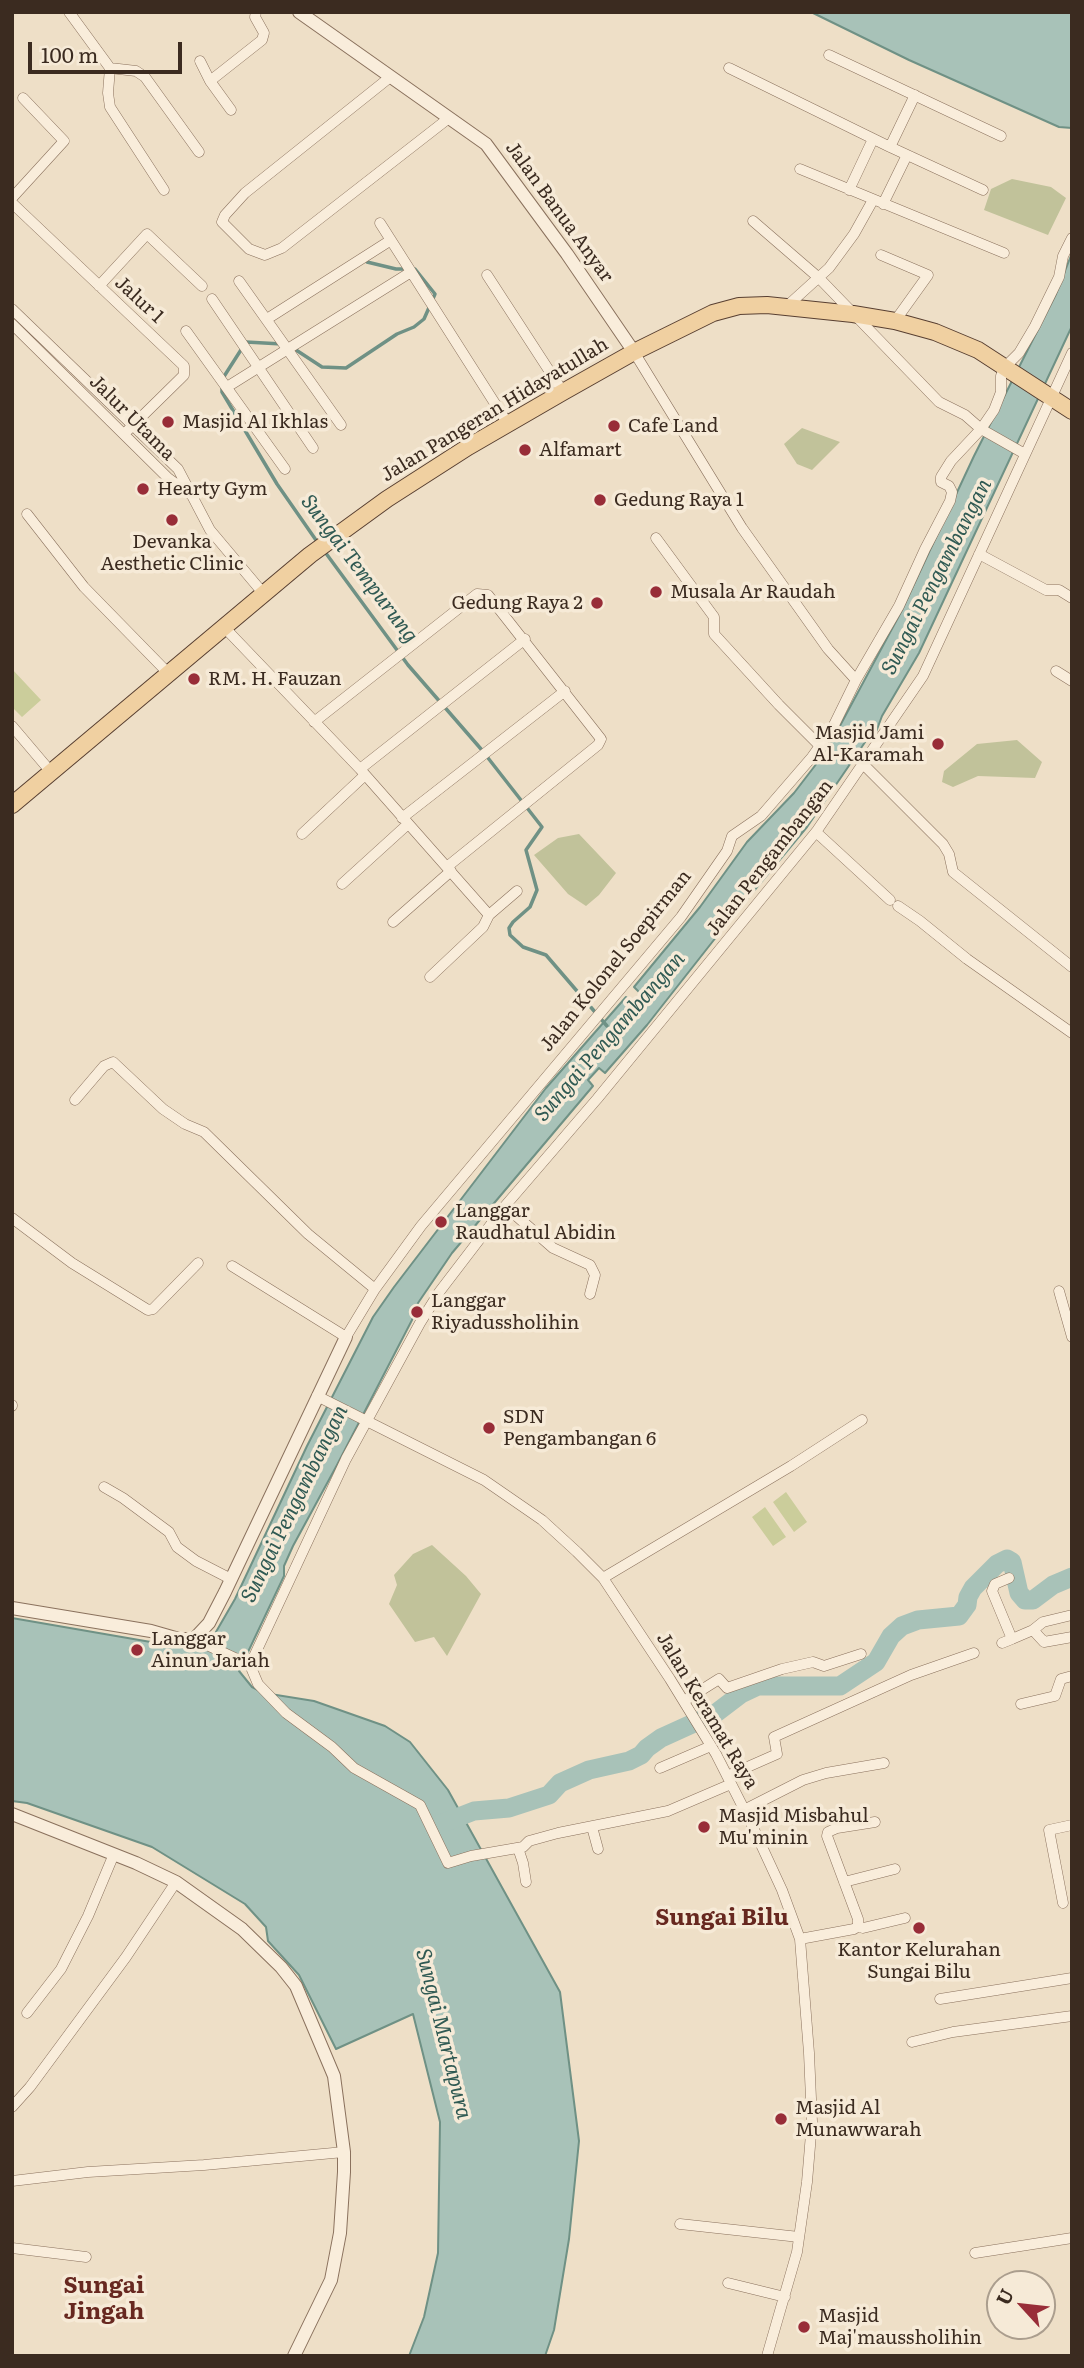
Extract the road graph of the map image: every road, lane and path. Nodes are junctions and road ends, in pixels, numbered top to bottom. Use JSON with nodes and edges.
{"nodes":[{"id":1,"x":69,"y":12,"type":"edge"},
{"id":2,"x":256,"y":12,"type":"edge"},
{"id":3,"x":299,"y":12,"type":"edge"},
{"id":4,"x":829,"y":55,"type":"dead end"},
{"id":5,"x":200,"y":61,"type":"dead end"},
{"id":6,"x":110,"y":68,"type":"junction"},
{"id":7,"x":729,"y":68,"type":"dead end"},
{"id":8,"x":390,"y":78,"type":"junction"},
{"id":9,"x":210,"y":81,"type":"junction"},
{"id":10,"x":915,"y":95,"type":"junction"},
{"id":11,"x":23,"y":98,"type":"dead end"},
{"id":12,"x":231,"y":110,"type":"dead end"},
{"id":13,"x":449,"y":118,"type":"junction"},
{"id":14,"x":1001,"y":136,"type":"dead end"},
{"id":15,"x":873,"y":139,"type":"junction"},
{"id":16,"x":890,"y":147,"type":"junction"},
{"id":17,"x":200,"y":152,"type":"dead end"},
{"id":18,"x":907,"y":155,"type":"junction"},
{"id":19,"x":800,"y":169,"type":"dead end"},
{"id":20,"x":164,"y":190,"type":"dead end"},
{"id":21,"x":849,"y":190,"type":"junction"},
{"id":22,"x":983,"y":190,"type":"dead end"},
{"id":23,"x":12,"y":200,"type":"edge"},
{"id":24,"x":878,"y":202,"type":"junction"},
{"id":25,"x":752,"y":221,"type":"dead end"},
{"id":26,"x":380,"y":223,"type":"dead end"},
{"id":27,"x":1072,"y":238,"type":"edge"},
{"id":28,"x":391,"y":240,"type":"junction"},
{"id":29,"x":1004,"y":253,"type":"dead end"},
{"id":30,"x":881,"y":255,"type":"dead end"},
{"id":31,"x":411,"y":272,"type":"junction"},
{"id":32,"x":487,"y":275,"type":"dead end"},
{"id":33,"x":819,"y":278,"type":"junction"},
{"id":34,"x":239,"y":281,"type":"dead end"},
{"id":35,"x":99,"y":286,"type":"junction"},
{"id":36,"x":202,"y":286,"type":"dead end"},
{"id":37,"x":212,"y":299,"type":"dead end"},
{"id":38,"x":785,"y":307,"type":"junction"},
{"id":39,"x":12,"y":309,"type":"edge"},
{"id":40,"x":853,"y":314,"type":"junction"},
{"id":41,"x":267,"y":319,"type":"junction"},
{"id":42,"x":895,"y":321,"type":"junction"},
{"id":43,"x":12,"y":324,"type":"edge"},
{"id":44,"x":186,"y":331,"type":"dead end"},
{"id":45,"x":288,"y":349,"type":"junction"},
{"id":46,"x":46,"y":350,"type":"junction"},
{"id":47,"x":634,"y":352,"type":"junction"},
{"id":48,"x":1072,"y":353,"type":"edge"},
{"id":49,"x":258,"y":367,"type":"junction"},
{"id":50,"x":1009,"y":370,"type":"junction"},
{"id":51,"x":228,"y":387,"type":"junction"},
{"id":52,"x":563,"y":392,"type":"junction"},
{"id":53,"x":1048,"y":395,"type":"junction"},
{"id":54,"x":1072,"y":411,"type":"edge"},
{"id":55,"x":508,"y":424,"type":"junction"},
{"id":56,"x":341,"y":425,"type":"dead end"},
{"id":57,"x":132,"y":426,"type":"junction"},
{"id":58,"x":983,"y":431,"type":"junction"},
{"id":59,"x":124,"y":434,"type":"junction"},
{"id":60,"x":313,"y":448,"type":"dead end"},
{"id":61,"x":1021,"y":451,"type":"junction"},
{"id":62,"x":285,"y":468,"type":"dead end"},
{"id":63,"x":193,"y":497,"type":"junction"},
{"id":64,"x":27,"y":514,"type":"dead end"},
{"id":65,"x":656,"y":538,"type":"dead end"},
{"id":66,"x":979,"y":555,"type":"junction"},
{"id":67,"x":263,"y":593,"type":"junction"},
{"id":68,"x":1072,"y":598,"type":"edge"},
{"id":69,"x":224,"y":627,"type":"junction"},
{"id":70,"x":525,"y":639,"type":"junction"},
{"id":71,"x":1056,"y":671,"type":"dead end"},
{"id":72,"x":169,"y":674,"type":"junction"},
{"id":73,"x":856,"y":680,"type":"junction"},
{"id":74,"x":1072,"y":681,"type":"edge"},
{"id":75,"x":565,"y":691,"type":"junction"},
{"id":76,"x":314,"y":722,"type":"junction"},
{"id":77,"x":12,"y":726,"type":"edge"},
{"id":78,"x":820,"y":746,"type":"junction"},
{"id":79,"x":863,"y":764,"type":"junction"},
{"id":80,"x":51,"y":772,"type":"junction"},
{"id":81,"x":362,"y":772,"type":"junction"},
{"id":82,"x":12,"y":804,"type":"edge"},
{"id":83,"x":405,"y":821,"type":"junction"},
{"id":84,"x":816,"y":832,"type":"junction"},
{"id":85,"x":302,"y":834,"type":"dead end"},
{"id":86,"x":450,"y":869,"type":"junction"},
{"id":87,"x":342,"y":884,"type":"dead end"},
{"id":88,"x":517,"y":891,"type":"dead end"},
{"id":89,"x":489,"y":915,"type":"junction"},
{"id":90,"x":393,"y":922,"type":"dead end"},
{"id":91,"x":1072,"y":967,"type":"edge"},
{"id":92,"x":430,"y":977,"type":"dead end"},
{"id":93,"x":1072,"y":1032,"type":"edge"},
{"id":94,"x":75,"y":1100,"type":"dead end"},
{"id":95,"x":505,"y":1206,"type":"junction"},
{"id":96,"x":12,"y":1218,"type":"edge"},
{"id":97,"x":198,"y":1263,"type":"dead end"},
{"id":98,"x":232,"y":1265,"type":"dead end"},
{"id":99,"x":375,"y":1289,"type":"junction"},
{"id":100,"x":1059,"y":1291,"type":"dead end"},
{"id":101,"x":590,"y":1294,"type":"dead end"},
{"id":102,"x":346,"y":1337,"type":"junction"},
{"id":103,"x":1072,"y":1337,"type":"edge"},
{"id":104,"x":321,"y":1399,"type":"junction"},
{"id":105,"x":366,"y":1420,"type":"junction"},
{"id":106,"x":862,"y":1420,"type":"dead end"},
{"id":107,"x":104,"y":1487,"type":"dead end"},
{"id":108,"x":603,"y":1578,"type":"junction"},
{"id":109,"x":1009,"y":1578,"type":"dead end"},
{"id":110,"x":231,"y":1579,"type":"junction"},
{"id":111,"x":12,"y":1608,"type":"edge"},
{"id":112,"x":1072,"y":1615,"type":"edge"},
{"id":113,"x":1033,"y":1630,"type":"junction"},
{"id":114,"x":1072,"y":1637,"type":"edge"},
{"id":115,"x":200,"y":1641,"type":"junction"},
{"id":116,"x":974,"y":1653,"type":"dead end"},
{"id":117,"x":861,"y":1654,"type":"dead end"},
{"id":118,"x":249,"y":1665,"type":"junction"},
{"id":119,"x":1072,"y":1676,"type":"edge"},
{"id":120,"x":684,"y":1701,"type":"junction"},
{"id":121,"x":1021,"y":1704,"type":"dead end"},
{"id":122,"x":711,"y":1746,"type":"junction"},
{"id":123,"x":884,"y":1763,"type":"dead end"},
{"id":124,"x":660,"y":1768,"type":"dead end"},
{"id":125,"x":729,"y":1780,"type":"junction"},
{"id":126,"x":744,"y":1810,"type":"junction"},
{"id":127,"x":12,"y":1814,"type":"edge"},
{"id":128,"x":874,"y":1822,"type":"dead end"},
{"id":129,"x":1072,"y":1825,"type":"edge"},
{"id":130,"x":592,"y":1827,"type":"junction"},
{"id":131,"x":517,"y":1849,"type":"junction"},
{"id":132,"x":598,"y":1849,"type":"dead end"},
{"id":133,"x":114,"y":1854,"type":"junction"},
{"id":134,"x":895,"y":1869,"type":"dead end"},
{"id":135,"x":176,"y":1882,"type":"junction"},
{"id":136,"x":526,"y":1882,"type":"dead end"},
{"id":137,"x":844,"y":1882,"type":"junction"},
{"id":138,"x":1063,"y":1903,"type":"dead end"},
{"id":139,"x":905,"y":1918,"type":"dead end"},
{"id":140,"x":858,"y":1926,"type":"junction"},
{"id":141,"x":800,"y":1939,"type":"junction"},
{"id":142,"x":1072,"y":1978,"type":"edge"},
{"id":143,"x":940,"y":1999,"type":"dead end"},
{"id":144,"x":27,"y":2013,"type":"dead end"},
{"id":145,"x":1072,"y":2016,"type":"edge"},
{"id":146,"x":912,"y":2042,"type":"dead end"},
{"id":147,"x":12,"y":2107,"type":"edge"},
{"id":148,"x":344,"y":2152,"type":"junction"},
{"id":149,"x":12,"y":2181,"type":"edge"},
{"id":150,"x":680,"y":2224,"type":"dead end"},
{"id":151,"x":799,"y":2237,"type":"junction"},
{"id":152,"x":1072,"y":2238,"type":"edge"},
{"id":153,"x":12,"y":2248,"type":"edge"},
{"id":154,"x":975,"y":2253,"type":"dead end"},
{"id":155,"x":86,"y":2257,"type":"dead end"},
{"id":156,"x":728,"y":2283,"type":"dead end"},
{"id":157,"x":785,"y":2297,"type":"junction"},
{"id":158,"x":294,"y":2356,"type":"edge"},
{"id":159,"x":767,"y":2356,"type":"edge"}],
"edges":[{"from":1,"to":6,"type":"street"},
{"from":2,"to":9,"type":"street"},
{"from":3,"to":8,"type":"street","name":"Jalan Banua Anyar"},
{"from":4,"to":10,"type":"street"},
{"from":5,"to":9,"type":"street"},
{"from":6,"to":17,"type":"street"},
{"from":6,"to":20,"type":"street"},
{"from":7,"to":15,"type":"street"},
{"from":8,"to":13,"type":"street","name":"Jalan Banua Anyar"},
{"from":8,"to":13,"type":"street"},
{"from":9,"to":12,"type":"street"},
{"from":10,"to":14,"type":"street"},
{"from":10,"to":16,"type":"street"},
{"from":11,"to":23,"type":"street"},
{"from":13,"to":47,"type":"street","name":"Jalan Banua Anyar"},
{"from":15,"to":16,"type":"street"},
{"from":15,"to":21,"type":"street"},
{"from":16,"to":18,"type":"street"},
{"from":18,"to":22,"type":"street"},
{"from":18,"to":24,"type":"street"},
{"from":19,"to":21,"type":"street"},
{"from":21,"to":24,"type":"street"},
{"from":23,"to":35,"type":"street","name":"Jalur 1"},
{"from":24,"to":29,"type":"street"},
{"from":24,"to":33,"type":"street"},
{"from":25,"to":33,"type":"street"},
{"from":26,"to":28,"type":"street"},
{"from":27,"to":50,"type":"street"},
{"from":28,"to":31,"type":"street"},
{"from":28,"to":41,"type":"street"},
{"from":30,"to":42,"type":"street"},
{"from":31,"to":45,"type":"street"},
{"from":31,"to":55,"type":"street"},
{"from":32,"to":52,"type":"street"},
{"from":33,"to":38,"type":"street"},
{"from":33,"to":40,"type":"street"},
{"from":34,"to":41,"type":"street"},
{"from":35,"to":36,"type":"street"},
{"from":35,"to":57,"type":"street","name":"Jalur 1"},
{"from":37,"to":49,"type":"street"},
{"from":38,"to":40,"type":"main road","name":"Jalan Pangeran Hidayatullah"},
{"from":38,"to":47,"type":"main road","name":"Jalan Pangeran Hidayatullah"},
{"from":39,"to":46,"type":"street","name":"Jalur Utama"},
{"from":40,"to":42,"type":"main road","name":"Jalan Pangeran Hidayatullah"},
{"from":40,"to":58,"type":"street"},
{"from":41,"to":45,"type":"street"},
{"from":42,"to":50,"type":"main road","name":"Jalan Pangeran Hidayatullah"},
{"from":43,"to":46,"type":"street","name":"Jalur Utama"},
{"from":44,"to":51,"type":"street"},
{"from":45,"to":49,"type":"street"},
{"from":45,"to":56,"type":"street"},
{"from":46,"to":57,"type":"street","name":"Jalur Utama"},
{"from":46,"to":59,"type":"street","name":"Jalur Utama"},
{"from":47,"to":52,"type":"main road","name":"Jalan Pangeran Hidayatullah"},
{"from":47,"to":73,"type":"street"},
{"from":48,"to":53,"type":"street","name":"Jalan Pengambangan"},
{"from":49,"to":51,"type":"street"},
{"from":49,"to":60,"type":"street"},
{"from":50,"to":53,"type":"main road","name":"Jalan Pangeran Hidayatullah"},
{"from":50,"to":58,"type":"street","name":"Jalan Kolonel Soepirman"},
{"from":51,"to":62,"type":"street"},
{"from":52,"to":55,"type":"main road","name":"Jalan Pangeran Hidayatullah"},
{"from":53,"to":54,"type":"main road","name":"Jalan Pangeran Hidayatullah"},
{"from":53,"to":61,"type":"street","name":"Jalan Pengambangan"},
{"from":55,"to":67,"type":"main road","name":"Jalan Pangeran Hidayatullah"},
{"from":57,"to":59,"type":"street"},
{"from":57,"to":63,"type":"street","name":"Jalur Utama"},
{"from":58,"to":61,"type":"street"},
{"from":58,"to":73,"type":"street","name":"Jalan Kolonel Soepirman"},
{"from":59,"to":63,"type":"street","name":"Jalur Utama"},
{"from":61,"to":66,"type":"street","name":"Jalan Pengambangan"},
{"from":63,"to":67,"type":"street"},
{"from":64,"to":72,"type":"street"},
{"from":65,"to":78,"type":"street"},
{"from":66,"to":68,"type":"street"},
{"from":66,"to":79,"type":"street","name":"Jalan Pengambangan"},
{"from":67,"to":69,"type":"main road","name":"Jalan Pangeran Hidayatullah"},
{"from":69,"to":72,"type":"main road","name":"Jalan Pangeran Hidayatullah"},
{"from":69,"to":76,"type":"street"},
{"from":70,"to":75,"type":"street"},
{"from":70,"to":76,"type":"street"},
{"from":70,"to":81,"type":"street"},
{"from":71,"to":74,"type":"street"},
{"from":72,"to":80,"type":"main road","name":"Jalan Pangeran Hidayatullah"},
{"from":73,"to":78,"type":"street","name":"Jalan Kolonel Soepirman"},
{"from":75,"to":83,"type":"street"},
{"from":75,"to":86,"type":"street"},
{"from":76,"to":81,"type":"street"},
{"from":77,"to":80,"type":"street"},
{"from":78,"to":99,"type":"street","name":"Jalan Kolonel Soepirman"},
{"from":79,"to":84,"type":"street","name":"Jalan Pengambangan"},
{"from":79,"to":91,"type":"street"},
{"from":80,"to":82,"type":"main road","name":"Jalan Pangeran Hidayatullah"},
{"from":81,"to":83,"type":"street"},
{"from":81,"to":85,"type":"street"},
{"from":83,"to":86,"type":"street"},
{"from":83,"to":87,"type":"street"},
{"from":84,"to":93,"type":"street"},
{"from":84,"to":95,"type":"street","name":"Jalan Pengambangan"},
{"from":86,"to":89,"type":"street"},
{"from":86,"to":90,"type":"street"},
{"from":88,"to":89,"type":"street"},
{"from":89,"to":92,"type":"street"},
{"from":94,"to":99,"type":"street"},
{"from":95,"to":101,"type":"street"},
{"from":95,"to":105,"type":"street","name":"Jalan Pengambangan"},
{"from":96,"to":97,"type":"street"},
{"from":98,"to":102,"type":"street"},
{"from":99,"to":102,"type":"street","name":"Jalan Kolonel Soepirman"},
{"from":100,"to":103,"type":"street"},
{"from":102,"to":104,"type":"street","name":"Jalan Kolonel Soepirman"},
{"from":104,"to":105,"type":"street","name":"Jalan Keramat Raya"},
{"from":104,"to":110,"type":"street","name":"Jalan Kolonel Soepirman"},
{"from":105,"to":108,"type":"street","name":"Jalan Keramat Raya"},
{"from":105,"to":118,"type":"street","name":"Jalan Pengambangan"},
{"from":106,"to":108,"type":"street"},
{"from":107,"to":110,"type":"street"},
{"from":108,"to":120,"type":"street","name":"Jalan Keramat Raya"},
{"from":109,"to":113,"type":"street"},
{"from":110,"to":115,"type":"street","name":"Jalan Kolonel Soepirman"},
{"from":111,"to":115,"type":"street"},
{"from":112,"to":113,"type":"street"},
{"from":113,"to":114,"type":"street"},
{"from":115,"to":118,"type":"street"},
{"from":116,"to":125,"type":"street"},
{"from":117,"to":120,"type":"street"},
{"from":118,"to":131,"type":"street"},
{"from":119,"to":121,"type":"street"},
{"from":120,"to":122,"type":"street","name":"Jalan Keramat Raya"},
{"from":122,"to":124,"type":"street"},
{"from":122,"to":125,"type":"street","name":"Jalan Keramat Raya"},
{"from":123,"to":126,"type":"street"},
{"from":125,"to":126,"type":"street","name":"Jalan Keramat Raya"},
{"from":125,"to":130,"type":"street"},
{"from":126,"to":141,"type":"street","name":"Jalan Keramat Raya"},
{"from":127,"to":133,"type":"street"},
{"from":128,"to":137,"type":"street"},
{"from":129,"to":138,"type":"street"},
{"from":130,"to":131,"type":"street"},
{"from":130,"to":132,"type":"street"},
{"from":131,"to":136,"type":"street"},
{"from":133,"to":135,"type":"street"},
{"from":133,"to":144,"type":"street"},
{"from":134,"to":137,"type":"street"},
{"from":135,"to":147,"type":"street"},
{"from":135,"to":148,"type":"street"},
{"from":137,"to":140,"type":"street"},
{"from":139,"to":140,"type":"street"},
{"from":140,"to":141,"type":"street"},
{"from":141,"to":151,"type":"street","name":"Jalan Keramat Raya"},
{"from":142,"to":143,"type":"street"},
{"from":145,"to":146,"type":"street"},
{"from":148,"to":149,"type":"street"},
{"from":148,"to":158,"type":"street"},
{"from":150,"to":151,"type":"street"},
{"from":151,"to":157,"type":"street","name":"Jalan Keramat Raya"},
{"from":152,"to":154,"type":"street"},
{"from":153,"to":155,"type":"street"},
{"from":156,"to":157,"type":"street"},
{"from":157,"to":159,"type":"street","name":"Jalan Keramat Raya"}]}
